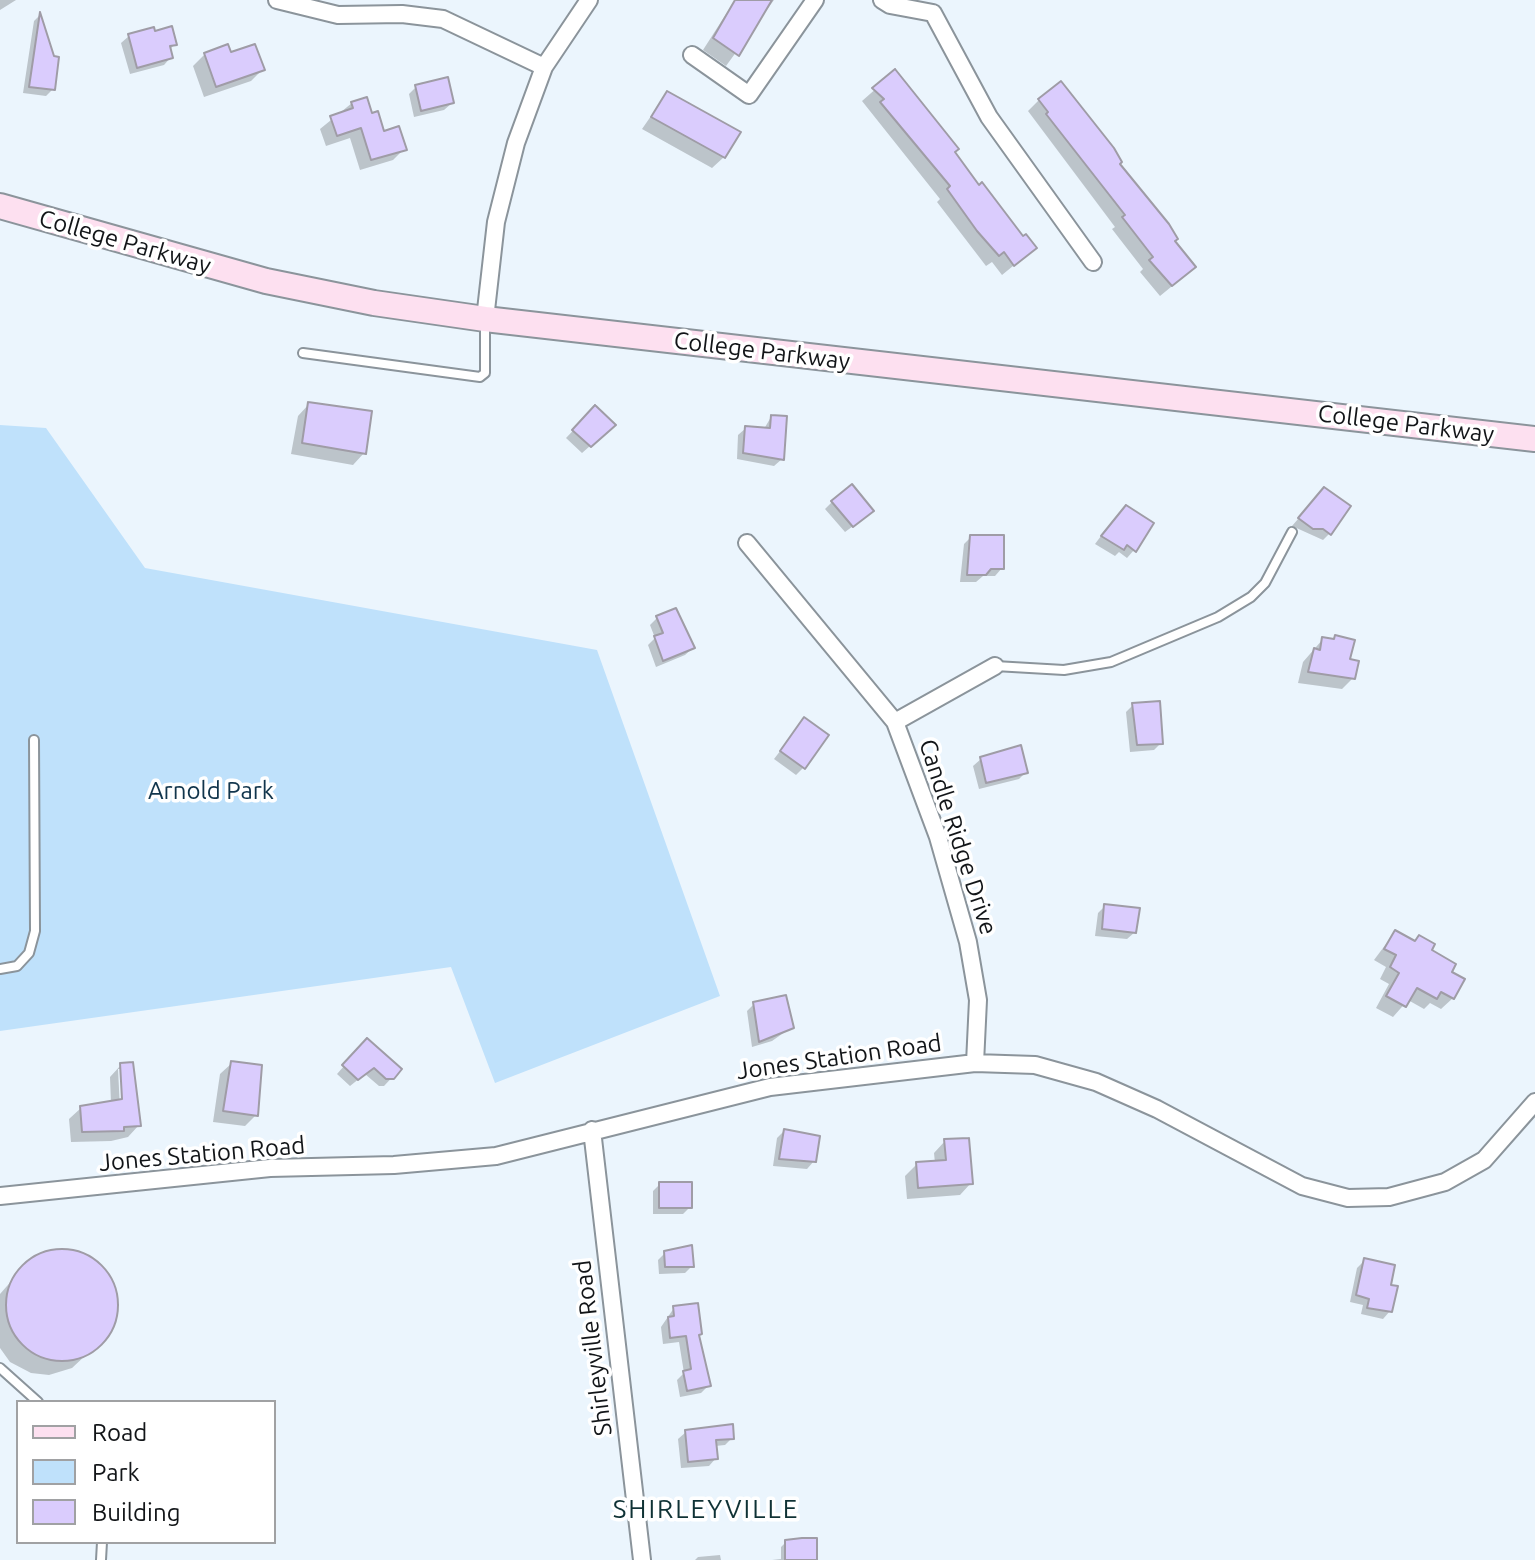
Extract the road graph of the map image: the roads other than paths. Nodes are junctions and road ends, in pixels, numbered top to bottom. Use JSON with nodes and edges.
{"nodes":[{"id":1,"x":277,"y":0,"type":"edge"},
{"id":2,"x":589,"y":0,"type":"edge"},
{"id":3,"x":815,"y":0,"type":"edge"},
{"id":4,"x":882,"y":0,"type":"edge"},
{"id":5,"x":398,"y":7,"type":"edge"},
{"id":6,"x":935,"y":7,"type":"edge"},
{"id":7,"x":692,"y":55,"type":"dead end"},
{"id":8,"x":544,"y":67,"type":"junction"},
{"id":9,"x":0,"y":206,"type":"edge"},
{"id":10,"x":1093,"y":262,"type":"dead end"},
{"id":11,"x":485,"y":319,"type":"junction"},
{"id":12,"x":303,"y":353,"type":"dead end"},
{"id":13,"x":1535,"y":439,"type":"edge"},
{"id":14,"x":1292,"y":532,"type":"dead end"},
{"id":15,"x":747,"y":543,"type":"dead end"},
{"id":16,"x":995,"y":666,"type":"joint"},
{"id":17,"x":895,"y":722,"type":"junction"},
{"id":18,"x":34,"y":740,"type":"dead end"},
{"id":19,"x":0,"y":969,"type":"edge"},
{"id":20,"x":975,"y":1063,"type":"junction"},
{"id":21,"x":1535,"y":1102,"type":"edge"},
{"id":22,"x":592,"y":1130,"type":"junction"},
{"id":23,"x":0,"y":1196,"type":"edge"},
{"id":24,"x":0,"y":1368,"type":"edge"},
{"id":25,"x":36,"y":1400,"type":"edge"},
{"id":26,"x":642,"y":1560,"type":"edge"}],
"edges":[{"from":1,"to":5,"type":"street"},
{"from":2,"to":8,"type":"street"},
{"from":3,"to":7,"type":"street"},
{"from":4,"to":6,"type":"street"},
{"from":5,"to":8,"type":"street"},
{"from":6,"to":10,"type":"street"},
{"from":8,"to":11,"type":"street"},
{"from":9,"to":11,"type":"main road","name":"College Parkway"},
{"from":11,"to":12,"type":"lane"},
{"from":11,"to":13,"type":"main road","name":"College Parkway"},
{"from":14,"to":16,"type":"lane"},
{"from":15,"to":17,"type":"street","name":"Candle Ridge Drive"},
{"from":16,"to":17,"type":"street"},
{"from":17,"to":20,"type":"street","name":"Candle Ridge Drive"},
{"from":18,"to":19,"type":"lane"},
{"from":20,"to":21,"type":"street","name":"Jones Station Road"},
{"from":20,"to":22,"type":"street","name":"Jones Station Road"},
{"from":22,"to":23,"type":"street","name":"Jones Station Road"},
{"from":22,"to":26,"type":"street","name":"Shirleyville Road"},
{"from":24,"to":25,"type":"lane"}]}
